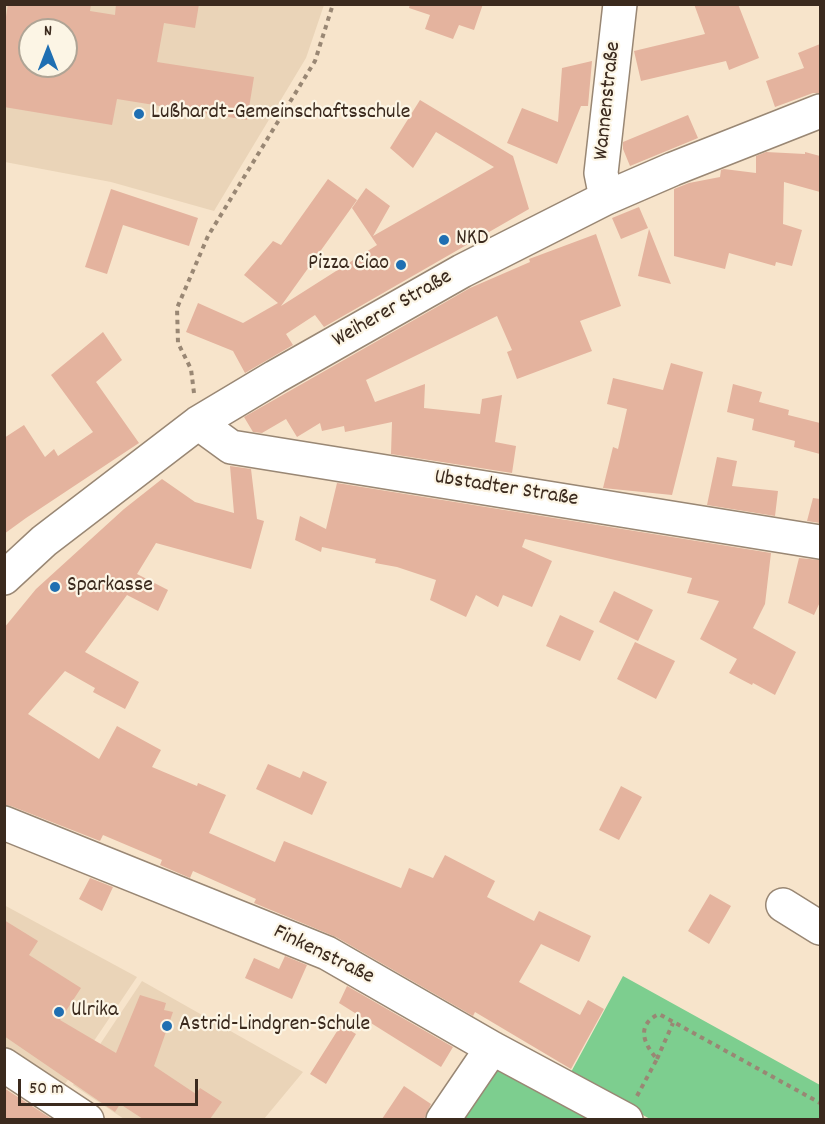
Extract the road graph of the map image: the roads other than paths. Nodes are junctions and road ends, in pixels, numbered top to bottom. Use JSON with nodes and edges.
{"nodes":[{"id":1,"x":620,"y":4,"type":"edge"},
{"id":2,"x":820,"y":111,"type":"edge"},
{"id":3,"x":606,"y":198,"type":"junction"},
{"id":4,"x":198,"y":423,"type":"junction"},
{"id":5,"x":820,"y":542,"type":"edge"},
{"id":6,"x":4,"y":578,"type":"edge"},
{"id":7,"x":4,"y":824,"type":"edge"},
{"id":8,"x":783,"y":905,"type":"dead end"},
{"id":9,"x":820,"y":927,"type":"edge"},
{"id":10,"x":492,"y":1048,"type":"junction"},
{"id":11,"x":4,"y":1065,"type":"edge"},
{"id":12,"x":87,"y":1119,"type":"edge"},
{"id":13,"x":443,"y":1119,"type":"edge"},
{"id":14,"x":625,"y":1119,"type":"edge"}],
"edges":[{"from":1,"to":3,"type":"street","name":"Wannenstraße"},
{"from":2,"to":3,"type":"street","name":"Weiherer Straße"},
{"from":3,"to":4,"type":"street","name":"Weiherer Straße"},
{"from":4,"to":5,"type":"street","name":"Ubstadter Straße"},
{"from":4,"to":6,"type":"street","name":"Weiherer Straße"},
{"from":7,"to":10,"type":"street","name":"Finkenstraße"},
{"from":8,"to":9,"type":"street"},
{"from":10,"to":13,"type":"street"},
{"from":10,"to":14,"type":"street","name":"Finkenstraße"},
{"from":11,"to":12,"type":"street"}]}
